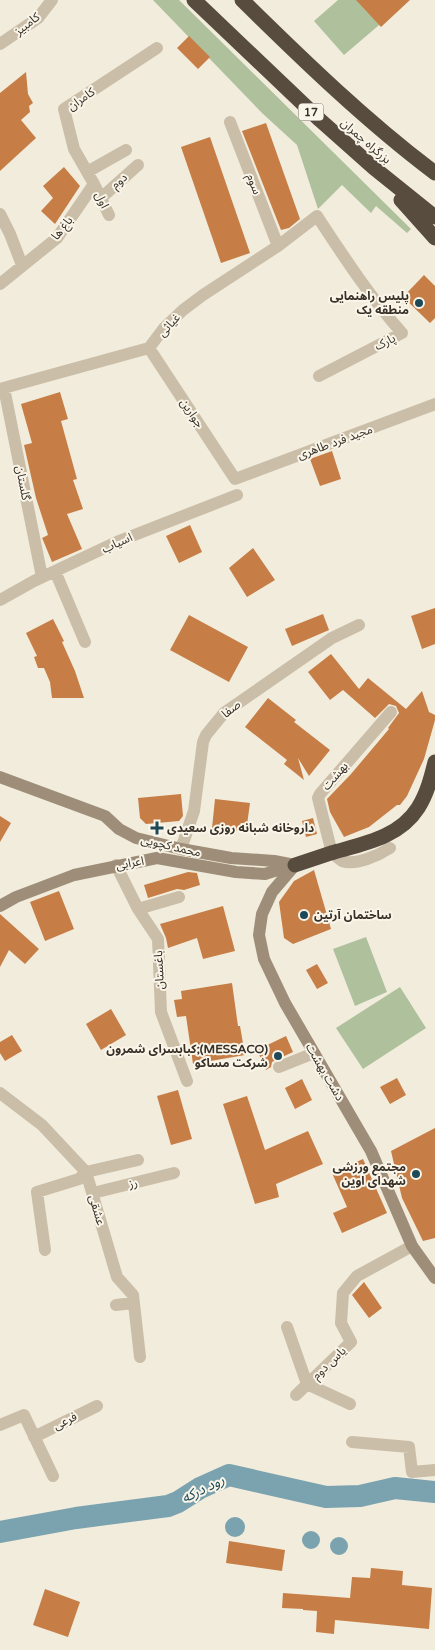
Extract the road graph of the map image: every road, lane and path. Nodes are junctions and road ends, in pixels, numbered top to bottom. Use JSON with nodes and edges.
{"nodes":[{"id":1,"x":52,"y":0,"type":"edge"},
{"id":2,"x":194,"y":0,"type":"edge"},
{"id":3,"x":242,"y":0,"type":"edge"},
{"id":4,"x":0,"y":44,"type":"edge"},
{"id":5,"x":156,"y":48,"type":"dead end"},
{"id":6,"x":230,"y":122,"type":"dead end"},
{"id":7,"x":126,"y":150,"type":"dead end"},
{"id":8,"x":138,"y":165,"type":"dead end"},
{"id":9,"x":374,"y":168,"type":"junction"},
{"id":10,"x":87,"y":172,"type":"junction"},
{"id":11,"x":435,"y":173,"type":"edge"},
{"id":12,"x":94,"y":184,"type":"junction"},
{"id":13,"x":100,"y":198,"type":"junction"},
{"id":14,"x":0,"y":214,"type":"edge"},
{"id":15,"x":109,"y":215,"type":"dead end"},
{"id":16,"x":317,"y":216,"type":"joint"},
{"id":17,"x":435,"y":217,"type":"edge"},
{"id":18,"x":435,"y":238,"type":"edge"},
{"id":19,"x":278,"y":246,"type":"junction"},
{"id":20,"x":22,"y":265,"type":"junction"},
{"id":21,"x":0,"y":284,"type":"edge"},
{"id":22,"x":149,"y":348,"type":"junction"},
{"id":23,"x":319,"y":376,"type":"dead end"},
{"id":24,"x":2,"y":388,"type":"edge"},
{"id":25,"x":435,"y":404,"type":"edge"},
{"id":26,"x":235,"y":479,"type":"joint"},
{"id":27,"x":237,"y":495,"type":"dead end"},
{"id":28,"x":55,"y":571,"type":"junction"},
{"id":29,"x":42,"y":577,"type":"junction"},
{"id":30,"x":0,"y":600,"type":"edge"},
{"id":31,"x":358,"y":625,"type":"dead end"},
{"id":32,"x":85,"y":642,"type":"dead end"},
{"id":33,"x":391,"y":712,"type":"dead end"},
{"id":34,"x":435,"y":762,"type":"edge"},
{"id":35,"x":0,"y":777,"type":"edge"},
{"id":36,"x":390,"y":848,"type":"dead end"},
{"id":37,"x":181,"y":849,"type":"junction"},
{"id":38,"x":332,"y":853,"type":"junction"},
{"id":39,"x":116,"y":865,"type":"junction"},
{"id":40,"x":295,"y":865,"type":"junction"},
{"id":41,"x":179,"y":897,"type":"dead end"},
{"id":42,"x":0,"y":906,"type":"edge"},
{"id":43,"x":138,"y":909,"type":"junction"},
{"id":44,"x":314,"y":1053,"type":"junction"},
{"id":45,"x":279,"y":1067,"type":"dead end"},
{"id":46,"x":187,"y":1081,"type":"dead end"},
{"id":47,"x":0,"y":1093,"type":"edge"},
{"id":48,"x":138,"y":1160,"type":"dead end"},
{"id":49,"x":86,"y":1172,"type":"junction"},
{"id":50,"x":174,"y":1173,"type":"dead end"},
{"id":51,"x":93,"y":1193,"type":"junction"},
{"id":52,"x":412,"y":1246,"type":"junction"},
{"id":53,"x":45,"y":1250,"type":"dead end"},
{"id":54,"x":435,"y":1278,"type":"edge"},
{"id":55,"x":133,"y":1303,"type":"junction"},
{"id":56,"x":116,"y":1304,"type":"dead end"},
{"id":57,"x":287,"y":1327,"type":"dead end"},
{"id":58,"x":140,"y":1357,"type":"dead end"},
{"id":59,"x":307,"y":1384,"type":"junction"},
{"id":60,"x":296,"y":1395,"type":"dead end"},
{"id":61,"x":350,"y":1404,"type":"dead end"},
{"id":62,"x":97,"y":1406,"type":"dead end"},
{"id":63,"x":0,"y":1425,"type":"edge"},
{"id":64,"x":34,"y":1437,"type":"junction"},
{"id":65,"x":352,"y":1442,"type":"dead end"},
{"id":66,"x":435,"y":1470,"type":"edge"},
{"id":67,"x":53,"y":1476,"type":"dead end"}],
"edges":[{"from":1,"to":4,"type":"street","name":"کامبیز"},
{"from":2,"to":9,"type":"highway","name":"بزرگراه چمران","number":"17"},
{"from":3,"to":11,"type":"highway","name":"بزرگراه چمران"},
{"from":5,"to":10,"type":"street","name":"کامران"},
{"from":6,"to":19,"type":"street","name":"سوم"},
{"from":7,"to":10,"type":"street"},
{"from":8,"to":13,"type":"street","name":"دوم"},
{"from":9,"to":17,"type":"highway","name":"بزرگراه چمران","number":"17"},
{"from":9,"to":18,"type":"highway"},
{"from":10,"to":12,"type":"street","name":"کامران"},
{"from":12,"to":13,"type":"street","name":"اول"},
{"from":12,"to":20,"type":"street","name":"باغ ها"},
{"from":13,"to":15,"type":"street","name":"اول"},
{"from":14,"to":20,"type":"street"},
{"from":16,"to":19,"type":"street","name":"غیاثی"},
{"from":16,"to":23,"type":"street","name":"پارک"},
{"from":19,"to":22,"type":"street","name":"غیاثی"},
{"from":20,"to":21,"type":"street","name":"باغ ها"},
{"from":22,"to":24,"type":"street","name":"غیاثی"},
{"from":22,"to":26,"type":"street","name":"جوارین"},
{"from":24,"to":29,"type":"street","name":"گلستان"},
{"from":25,"to":26,"type":"street","name":"مجید فرد طاهری"},
{"from":27,"to":28,"type":"street","name":"اسیاب"},
{"from":28,"to":29,"type":"street","name":"اسیاب"},
{"from":28,"to":32,"type":"street"},
{"from":29,"to":30,"type":"street","name":"اسیاب"},
{"from":31,"to":37,"type":"street","name":"صفا"},
{"from":33,"to":38,"type":"street","name":"بهشت"},
{"from":34,"to":38,"type":"highway"},
{"from":35,"to":37,"type":"street","name":"محمد کچویی"},
{"from":36,"to":38,"type":"street"},
{"from":37,"to":40,"type":"street","name":"محمد کچویی"},
{"from":38,"to":40,"type":"highway"},
{"from":39,"to":40,"type":"street","name":"اعرابی"},
{"from":39,"to":42,"type":"street","name":"اعرابی"},
{"from":39,"to":43,"type":"street","name":"باغستان"},
{"from":40,"to":44,"type":"street","name":"دشت بهشت"},
{"from":41,"to":43,"type":"street"},
{"from":43,"to":46,"type":"street","name":"باغستان"},
{"from":44,"to":45,"type":"street"},
{"from":44,"to":52,"type":"street","name":"دشت بهشت"},
{"from":47,"to":49,"type":"street","name":"عشقی"},
{"from":48,"to":49,"type":"street"},
{"from":49,"to":51,"type":"street","name":"عشقی"},
{"from":49,"to":53,"type":"street"},
{"from":50,"to":51,"type":"street","name":"رز"},
{"from":51,"to":55,"type":"street","name":"عشقی"},
{"from":52,"to":54,"type":"street","name":"دشت بهشت"},
{"from":52,"to":59,"type":"street","name":"یاس دوم"},
{"from":55,"to":56,"type":"street"},
{"from":55,"to":58,"type":"street","name":"عشقی"},
{"from":57,"to":59,"type":"street"},
{"from":59,"to":60,"type":"street","name":"یاس دوم"},
{"from":59,"to":61,"type":"street"},
{"from":62,"to":64,"type":"street","name":"فرعی"},
{"from":63,"to":64,"type":"street"},
{"from":64,"to":67,"type":"street"},
{"from":65,"to":66,"type":"street"}]}
